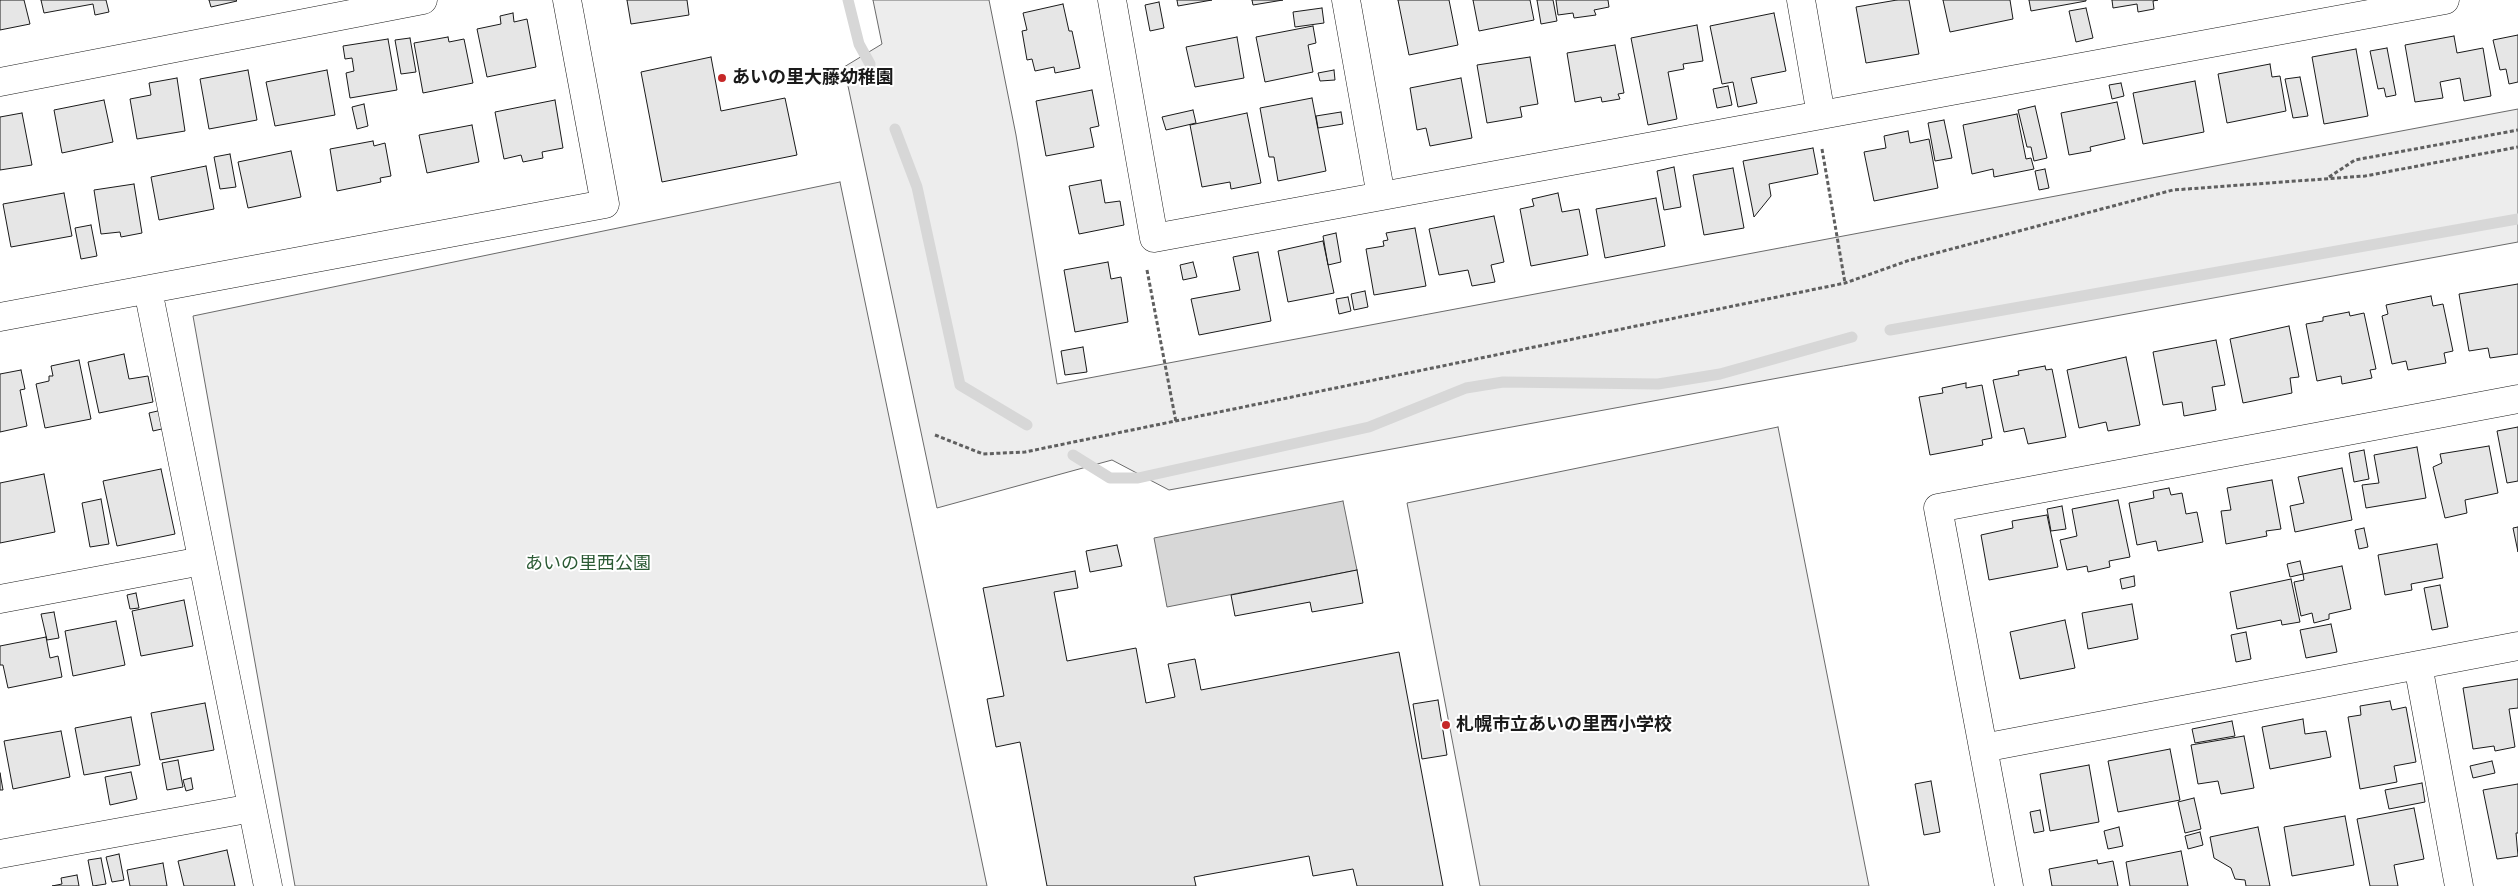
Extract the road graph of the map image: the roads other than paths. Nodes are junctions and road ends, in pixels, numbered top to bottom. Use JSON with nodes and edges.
{"nodes":[{"id":1,"x":423,"y":0,"type":"edge"},
{"id":2,"x":567,"y":0,"type":"edge"},
{"id":3,"x":1112,"y":0,"type":"edge"},
{"id":4,"x":1346,"y":0,"type":"edge"},
{"id":5,"x":1801,"y":0,"type":"edge"},
{"id":6,"x":2445,"y":0,"type":"edge"},
{"id":7,"x":0,"y":82,"type":"edge"},
{"id":8,"x":1821,"y":128,"type":"junction"},
{"id":9,"x":1381,"y":196,"type":"junction"},
{"id":10,"x":148,"y":290,"type":"junction"},
{"id":11,"x":0,"y":317,"type":"edge"},
{"id":12,"x":2518,"y":399,"type":"edge"},
{"id":13,"x":202,"y":561,"type":"junction"},
{"id":14,"x":0,"y":599,"type":"edge"},
{"id":15,"x":2518,"y":646,"type":"edge"},
{"id":16,"x":2418,"y":665,"type":"junction"},
{"id":17,"x":1983,"y":748,"type":"junction"},
{"id":18,"x":252,"y":808,"type":"junction"},
{"id":19,"x":0,"y":854,"type":"edge"},
{"id":20,"x":268,"y":886,"type":"edge"},
{"id":21,"x":2009,"y":886,"type":"edge"},
{"id":22,"x":2459,"y":886,"type":"edge"}],
"edges":[{"from":1,"to":7,"type":"street"},
{"from":2,"to":10,"type":"street"},
{"from":3,"to":9,"type":"street"},
{"from":4,"to":9,"type":"street"},
{"from":5,"to":8,"type":"street"},
{"from":6,"to":8,"type":"street"},
{"from":8,"to":9,"type":"street"},
{"from":10,"to":11,"type":"street"},
{"from":10,"to":13,"type":"street"},
{"from":12,"to":17,"type":"street"},
{"from":13,"to":14,"type":"street"},
{"from":13,"to":18,"type":"street"},
{"from":15,"to":16,"type":"street"},
{"from":16,"to":17,"type":"street"},
{"from":16,"to":22,"type":"street"},
{"from":17,"to":21,"type":"street"},
{"from":18,"to":19,"type":"street"},
{"from":18,"to":20,"type":"street"}]}
